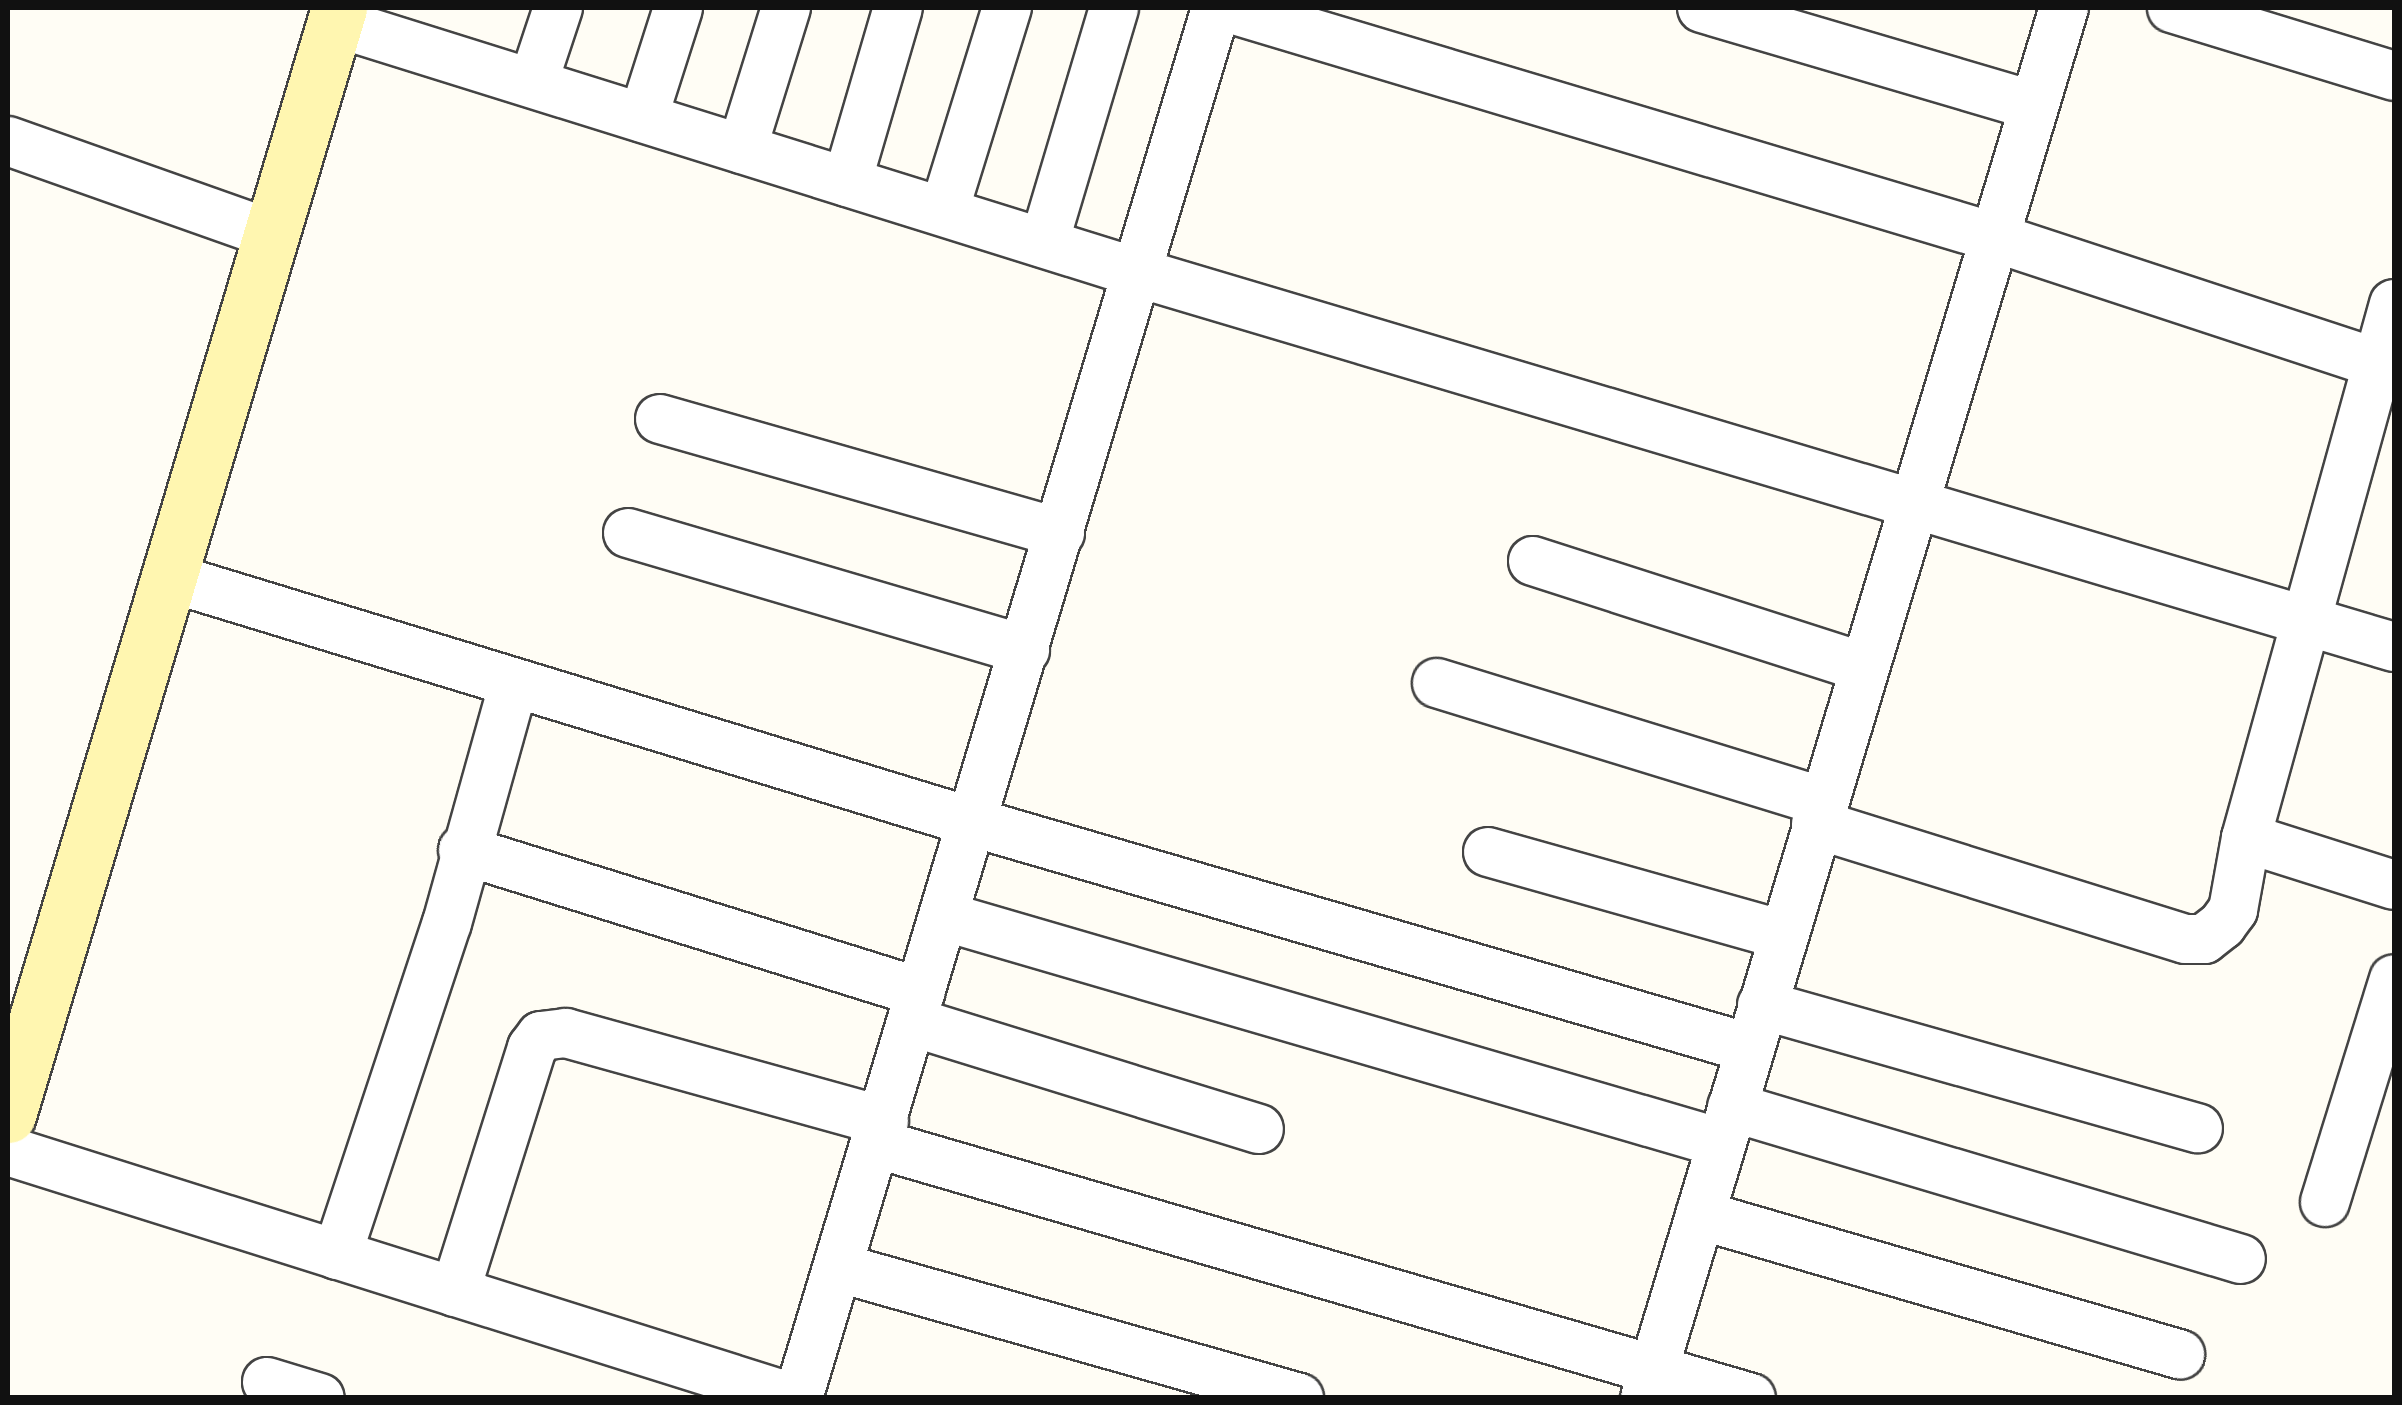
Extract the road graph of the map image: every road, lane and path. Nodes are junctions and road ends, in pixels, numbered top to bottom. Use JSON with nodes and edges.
{"nodes":[{"id":1,"x":558,"y":8,"type":"edge"},
{"id":2,"x":678,"y":8,"type":"edge"},
{"id":3,"x":786,"y":8,"type":"edge"},
{"id":4,"x":898,"y":8,"type":"edge"},
{"id":5,"x":1007,"y":8,"type":"edge"},
{"id":6,"x":1114,"y":8,"type":"edge"},
{"id":7,"x":1216,"y":8,"type":"edge"},
{"id":8,"x":1228,"y":8,"type":"edge"},
{"id":9,"x":1702,"y":8,"type":"edge"},
{"id":10,"x":2064,"y":8,"type":"edge"},
{"id":11,"x":2172,"y":8,"type":"edge"},
{"id":12,"x":337,"y":15,"type":"edge"},
{"id":13,"x":2394,"y":76,"type":"edge"},
{"id":14,"x":533,"y":84,"type":"junction"},
{"id":15,"x":2034,"y":106,"type":"junction"},
{"id":16,"x":643,"y":118,"type":"junction"},
{"id":17,"x":8,"y":140,"type":"edge"},
{"id":18,"x":742,"y":149,"type":"junction"},
{"id":19,"x":846,"y":182,"type":"junction"},
{"id":20,"x":944,"y":211,"type":"junction"},
{"id":21,"x":271,"y":234,"type":"junction"},
{"id":22,"x":1993,"y":237,"type":"junction"},
{"id":23,"x":1044,"y":243,"type":"junction"},
{"id":24,"x":1132,"y":271,"type":"junction"},
{"id":25,"x":2394,"y":304,"type":"edge"},
{"id":26,"x":2376,"y":363,"type":"junction"},
{"id":27,"x":660,"y":418,"type":"dead end"},
{"id":28,"x":1911,"y":506,"type":"junction"},
{"id":29,"x":628,"y":532,"type":"dead end"},
{"id":30,"x":1060,"y":533,"type":"junction"},
{"id":31,"x":1533,"y":561,"type":"dead end"},
{"id":32,"x":168,"y":577,"type":"junction"},
{"id":33,"x":2306,"y":622,"type":"junction"},
{"id":34,"x":2394,"y":648,"type":"edge"},
{"id":35,"x":1025,"y":650,"type":"junction"},
{"id":36,"x":1863,"y":667,"type":"junction"},
{"id":37,"x":514,"y":683,"type":"junction"},
{"id":38,"x":1438,"y":683,"type":"dead end"},
{"id":39,"x":1820,"y":812,"type":"junction"},
{"id":40,"x":972,"y":822,"type":"junction"},
{"id":41,"x":2246,"y":838,"type":"junction"},
{"id":42,"x":463,"y":850,"type":"junction"},
{"id":43,"x":1488,"y":852,"type":"dead end"},
{"id":44,"x":2394,"y":885,"type":"edge"},
{"id":45,"x":946,"y":917,"type":"junction"},
{"id":46,"x":1783,"y":935,"type":"junction"},
{"id":47,"x":2394,"y":979,"type":"edge"},
{"id":48,"x":916,"y":1007,"type":"junction"},
{"id":49,"x":1756,"y":1026,"type":"junction"},
{"id":50,"x":8,"y":1116,"type":"edge"},
{"id":51,"x":1726,"y":1124,"type":"junction"},
{"id":52,"x":2198,"y":1128,"type":"dead end"},
{"id":53,"x":1259,"y":1129,"type":"dead end"},
{"id":54,"x":881,"y":1132,"type":"junction"},
{"id":55,"x":8,"y":1151,"type":"edge"},
{"id":56,"x":2325,"y":1202,"type":"dead end"},
{"id":57,"x":1700,"y":1215,"type":"junction"},
{"id":58,"x":337,"y":1255,"type":"junction"},
{"id":59,"x":2241,"y":1259,"type":"dead end"},
{"id":60,"x":840,"y":1268,"type":"junction"},
{"id":61,"x":455,"y":1292,"type":"junction"},
{"id":62,"x":2180,"y":1354,"type":"dead end"},
{"id":63,"x":267,"y":1382,"type":"dead end"},
{"id":64,"x":1650,"y":1382,"type":"edge"},
{"id":65,"x":320,"y":1398,"type":"edge"},
{"id":66,"x":795,"y":1398,"type":"edge"},
{"id":67,"x":1299,"y":1398,"type":"edge"},
{"id":68,"x":1751,"y":1398,"type":"edge"}],
"edges":[{"from":1,"to":14,"type":"street"},
{"from":2,"to":16,"type":"street"},
{"from":3,"to":18,"type":"street"},
{"from":4,"to":19,"type":"street"},
{"from":5,"to":20,"type":"street"},
{"from":6,"to":23,"type":"street"},
{"from":7,"to":24,"type":"street"},
{"from":8,"to":22,"type":"street"},
{"from":9,"to":15,"type":"street"},
{"from":10,"to":15,"type":"street"},
{"from":11,"to":13,"type":"street"},
{"from":12,"to":14,"type":"street"},
{"from":12,"to":21,"type":"main road"},
{"from":14,"to":16,"type":"street"},
{"from":15,"to":22,"type":"street"},
{"from":16,"to":18,"type":"street"},
{"from":17,"to":21,"type":"street"},
{"from":18,"to":19,"type":"street"},
{"from":19,"to":20,"type":"street"},
{"from":20,"to":23,"type":"street"},
{"from":21,"to":32,"type":"main road"},
{"from":22,"to":26,"type":"street"},
{"from":22,"to":28,"type":"street"},
{"from":23,"to":24,"type":"street"},
{"from":24,"to":28,"type":"street"},
{"from":24,"to":30,"type":"street"},
{"from":25,"to":26,"type":"street"},
{"from":26,"to":33,"type":"street"},
{"from":27,"to":30,"type":"street"},
{"from":28,"to":33,"type":"street"},
{"from":28,"to":36,"type":"street"},
{"from":29,"to":35,"type":"street"},
{"from":30,"to":35,"type":"street"},
{"from":31,"to":36,"type":"street"},
{"from":32,"to":37,"type":"street"},
{"from":32,"to":50,"type":"main road"},
{"from":33,"to":34,"type":"street"},
{"from":33,"to":41,"type":"street"},
{"from":35,"to":40,"type":"street"},
{"from":36,"to":39,"type":"street"},
{"from":37,"to":40,"type":"street"},
{"from":37,"to":42,"type":"street"},
{"from":38,"to":39,"type":"street"},
{"from":39,"to":41,"type":"street"},
{"from":39,"to":46,"type":"street"},
{"from":40,"to":45,"type":"street"},
{"from":40,"to":49,"type":"street"},
{"from":41,"to":44,"type":"street"},
{"from":42,"to":48,"type":"street"},
{"from":42,"to":58,"type":"street"},
{"from":43,"to":46,"type":"street"},
{"from":45,"to":48,"type":"street"},
{"from":45,"to":51,"type":"street"},
{"from":46,"to":49,"type":"street"},
{"from":47,"to":56,"type":"street"},
{"from":48,"to":53,"type":"street"},
{"from":48,"to":54,"type":"street"},
{"from":49,"to":51,"type":"street"},
{"from":49,"to":52,"type":"street"},
{"from":51,"to":57,"type":"street"},
{"from":51,"to":59,"type":"street"},
{"from":54,"to":60,"type":"street"},
{"from":54,"to":61,"type":"street"},
{"from":54,"to":64,"type":"street"},
{"from":55,"to":58,"type":"street"},
{"from":57,"to":62,"type":"street"},
{"from":57,"to":64,"type":"street"},
{"from":58,"to":61,"type":"street"},
{"from":60,"to":66,"type":"street"},
{"from":60,"to":67,"type":"street"},
{"from":61,"to":66,"type":"street"},
{"from":63,"to":65,"type":"street"},
{"from":64,"to":68,"type":"street"}]}
